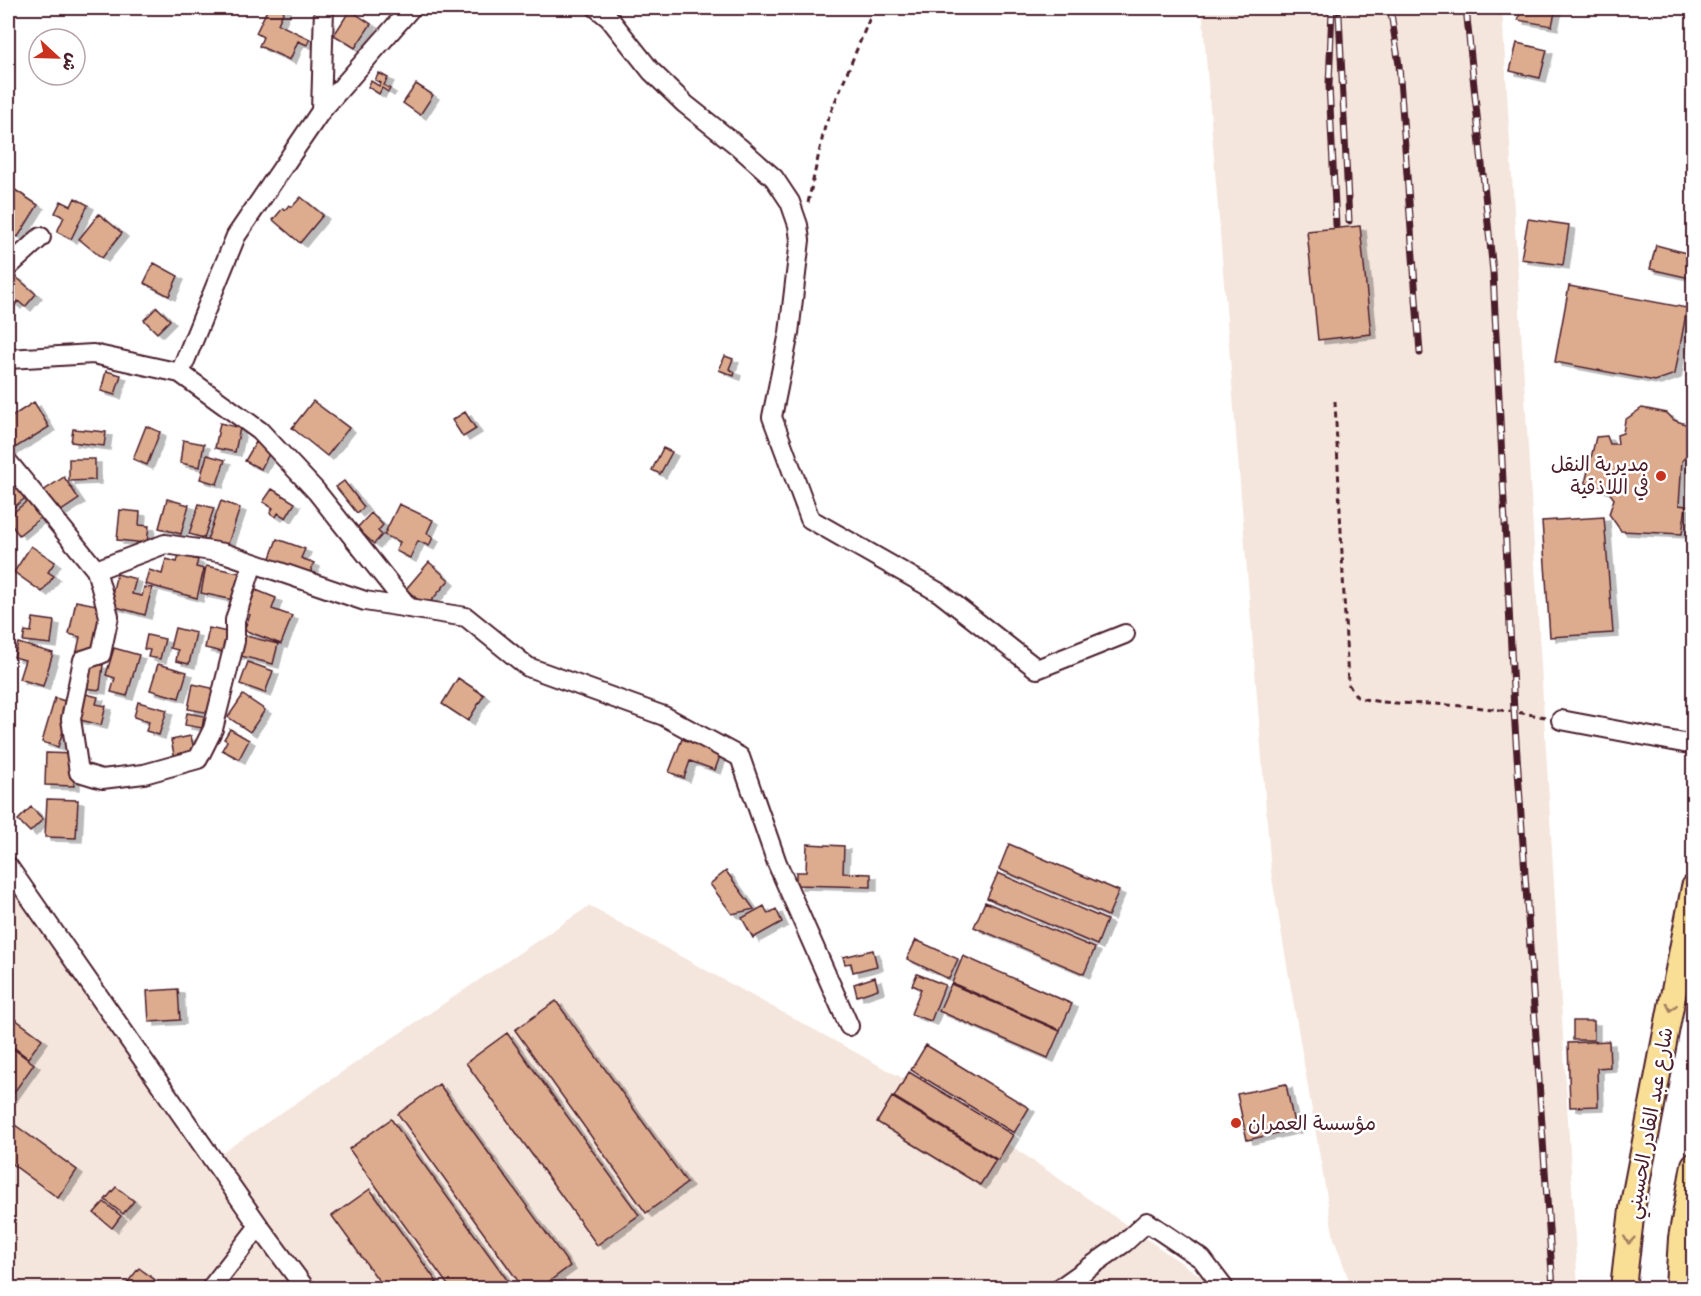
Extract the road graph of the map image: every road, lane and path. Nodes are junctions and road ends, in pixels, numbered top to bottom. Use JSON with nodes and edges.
{"nodes":[{"id":1,"x":324,"y":8,"type":"edge"},
{"id":2,"x":411,"y":8,"type":"edge"},
{"id":3,"x":597,"y":8,"type":"edge"},
{"id":4,"x":874,"y":8,"type":"edge"},
{"id":5,"x":321,"y":111,"type":"junction"},
{"id":6,"x":808,"y":206,"type":"dead end"},
{"id":7,"x":41,"y":237,"type":"dead end"},
{"id":8,"x":8,"y":267,"type":"edge"},
{"id":9,"x":8,"y":359,"type":"edge"},
{"id":10,"x":180,"y":374,"type":"junction"},
{"id":11,"x":1335,"y":401,"type":"dead end"},
{"id":12,"x":8,"y":462,"type":"edge"},
{"id":13,"x":253,"y":563,"type":"junction"},
{"id":14,"x":96,"y":570,"type":"junction"},
{"id":15,"x":409,"y":608,"type":"junction"},
{"id":16,"x":1125,"y":634,"type":"dead end"},
{"id":17,"x":1562,"y":720,"type":"joint"},
{"id":18,"x":1694,"y":745,"type":"edge"},
{"id":19,"x":8,"y":866,"type":"edge"},
{"id":20,"x":1694,"y":887,"type":"edge"},
{"id":21,"x":849,"y":1026,"type":"dead end"},
{"id":22,"x":1694,"y":1165,"type":"edge"},
{"id":23,"x":259,"y":1226,"type":"junction"},
{"id":24,"x":211,"y":1288,"type":"edge"},
{"id":25,"x":305,"y":1288,"type":"edge"},
{"id":26,"x":1060,"y":1288,"type":"edge"},
{"id":27,"x":1224,"y":1288,"type":"edge"},
{"id":28,"x":1623,"y":1288,"type":"edge"},
{"id":29,"x":1678,"y":1288,"type":"edge"}],
"edges":[{"from":1,"to":5,"type":"street"},
{"from":2,"to":5,"type":"street"},
{"from":3,"to":16,"type":"street"},
{"from":4,"to":6,"type":"path"},
{"from":5,"to":10,"type":"street"},
{"from":7,"to":8,"type":"street"},
{"from":9,"to":10,"type":"street"},
{"from":10,"to":15,"type":"street"},
{"from":11,"to":17,"type":"path"},
{"from":12,"to":14,"type":"street"},
{"from":13,"to":14,"type":"street"},
{"from":13,"to":14,"type":"street"},
{"from":13,"to":15,"type":"street"},
{"from":15,"to":21,"type":"street"},
{"from":17,"to":18,"type":"street"},
{"from":19,"to":23,"type":"street"},
{"from":20,"to":28,"type":"main road","name":"شارع عبد القادر الحسيني","one_way":true},
{"from":22,"to":29,"type":"main road"},
{"from":23,"to":24,"type":"street"},
{"from":23,"to":25,"type":"street"},
{"from":26,"to":27,"type":"street"}]}
